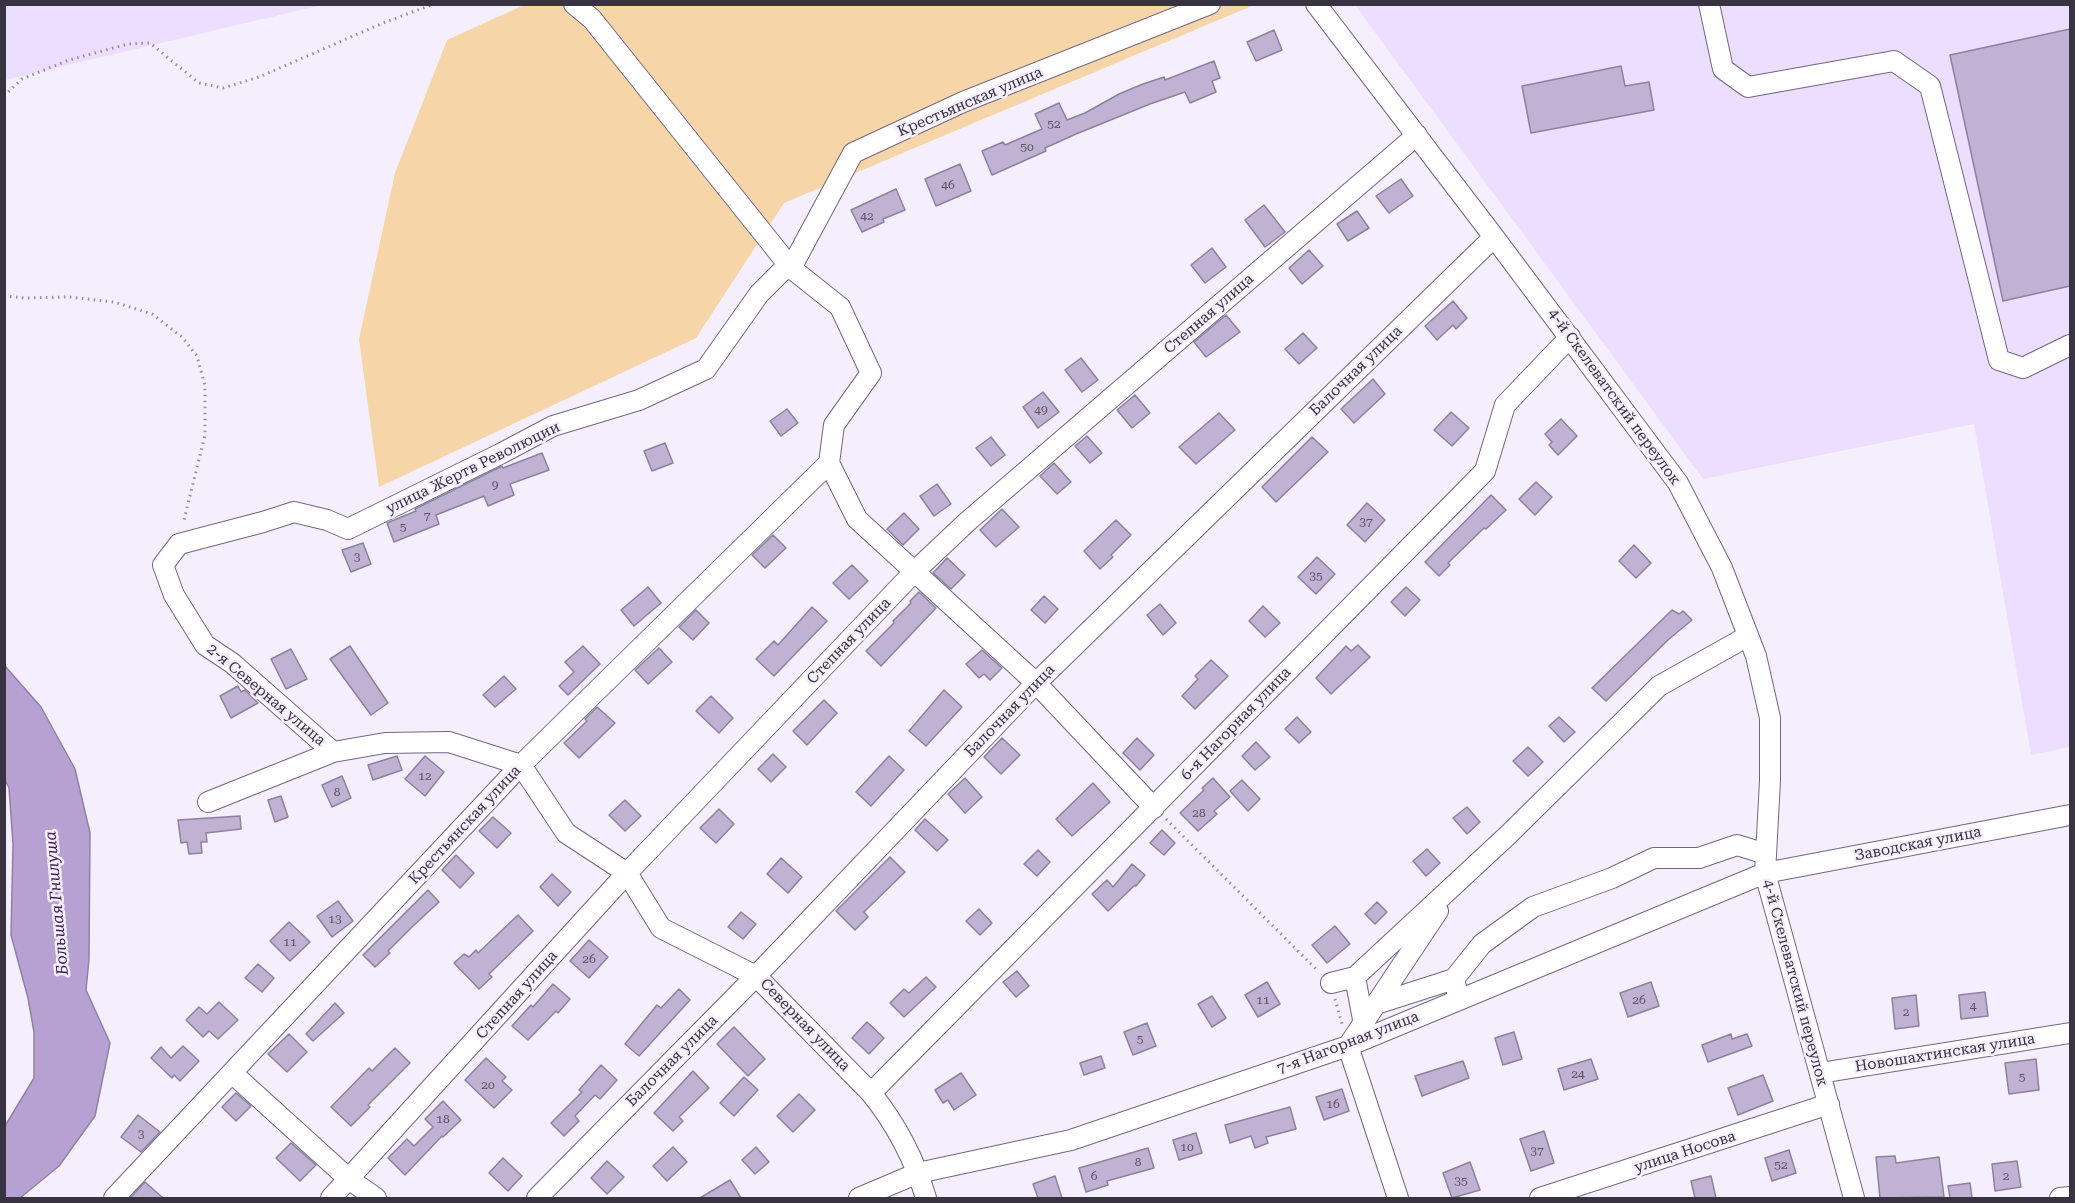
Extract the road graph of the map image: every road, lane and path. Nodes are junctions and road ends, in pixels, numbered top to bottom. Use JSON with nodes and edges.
{"nodes":[{"id":1,"x":434,"y":4,"type":"edge"},
{"id":2,"x":574,"y":4,"type":"edge"},
{"id":3,"x":1210,"y":4,"type":"edge"},
{"id":4,"x":1316,"y":4,"type":"edge"},
{"id":5,"x":1709,"y":4,"type":"edge"},
{"id":6,"x":4,"y":96,"type":"edge"},
{"id":7,"x":1417,"y":135,"type":"junction"},
{"id":8,"x":1494,"y":237,"type":"junction"},
{"id":9,"x":791,"y":268,"type":"junction"},
{"id":10,"x":4,"y":296,"type":"edge"},
{"id":11,"x":1570,"y":337,"type":"junction"},
{"id":12,"x":2070,"y":345,"type":"edge"},
{"id":13,"x":829,"y":463,"type":"junction"},
{"id":14,"x":179,"y":544,"type":"junction"},
{"id":15,"x":915,"y":571,"type":"junction"},
{"id":16,"x":1748,"y":636,"type":"junction"},
{"id":17,"x":1036,"y":683,"type":"junction"},
{"id":18,"x":333,"y":752,"type":"junction"},
{"id":19,"x":521,"y":765,"type":"junction"},
{"id":20,"x":208,"y":802,"type":"dead end"},
{"id":21,"x":1154,"y":808,"type":"junction"},
{"id":22,"x":2070,"y":815,"type":"edge"},
{"id":23,"x":1765,"y":864,"type":"junction"},
{"id":24,"x":627,"y":873,"type":"junction"},
{"id":25,"x":1456,"y":883,"type":"junction"},
{"id":26,"x":756,"y":976,"type":"junction"},
{"id":27,"x":1355,"y":977,"type":"junction"},
{"id":28,"x":1454,"y":979,"type":"junction"},
{"id":29,"x":1331,"y":984,"type":"junction"},
{"id":30,"x":1459,"y":1000,"type":"junction"},
{"id":31,"x":1376,"y":1004,"type":"junction"},
{"id":32,"x":1365,"y":1031,"type":"junction"},
{"id":33,"x":2070,"y":1033,"type":"edge"},
{"id":34,"x":1348,"y":1046,"type":"junction"},
{"id":35,"x":232,"y":1073,"type":"junction"},
{"id":36,"x":1820,"y":1073,"type":"junction"},
{"id":37,"x":871,"y":1093,"type":"junction"},
{"id":38,"x":1829,"y":1104,"type":"junction"},
{"id":39,"x":918,"y":1173,"type":"junction"},
{"id":40,"x":350,"y":1180,"type":"junction"},
{"id":41,"x":1587,"y":1191,"type":"edge"},
{"id":42,"x":2070,"y":1197,"type":"edge"},
{"id":43,"x":114,"y":1198,"type":"edge"},
{"id":44,"x":331,"y":1198,"type":"edge"},
{"id":45,"x":376,"y":1198,"type":"edge"},
{"id":46,"x":537,"y":1198,"type":"edge"},
{"id":47,"x":859,"y":1198,"type":"edge"},
{"id":48,"x":926,"y":1198,"type":"edge"},
{"id":49,"x":1398,"y":1198,"type":"edge"},
{"id":50,"x":1540,"y":1198,"type":"edge"},
{"id":51,"x":1854,"y":1198,"type":"edge"},
{"id":52,"x":2060,"y":1198,"type":"edge"}],
"edges":[{"from":1,"to":6,"type":"path"},
{"from":2,"to":9,"type":"street"},
{"from":3,"to":9,"type":"street","name":"Крестьянская улица"},
{"from":4,"to":7,"type":"street","name":"4-й Скелеватский переулок"},
{"from":5,"to":12,"type":"street"},
{"from":7,"to":8,"type":"street","name":"4-й Скелеватский переулок"},
{"from":7,"to":15,"type":"street","name":"Степная улица"},
{"from":8,"to":11,"type":"street","name":"4-й Скелеватский переулок"},
{"from":8,"to":17,"type":"street","name":"Балочная улица"},
{"from":9,"to":13,"type":"street"},
{"from":9,"to":14,"type":"street","name":"улица Жертв Революции"},
{"from":10,"to":14,"type":"path"},
{"from":11,"to":16,"type":"street","name":"4-й Скелеватский переулок"},
{"from":11,"to":21,"type":"street","name":"6-я Нагорная улица"},
{"from":13,"to":15,"type":"street"},
{"from":13,"to":19,"type":"street","name":"Крестьянская улица"},
{"from":14,"to":18,"type":"street","name":"2-я Северная улица"},
{"from":15,"to":17,"type":"street"},
{"from":15,"to":24,"type":"street","name":"Степная улица"},
{"from":16,"to":23,"type":"street","name":"4-й Скелеватский переулок"},
{"from":16,"to":25,"type":"street"},
{"from":17,"to":21,"type":"street"},
{"from":17,"to":26,"type":"street","name":"Балочная улица"},
{"from":18,"to":19,"type":"street"},
{"from":18,"to":20,"type":"street"},
{"from":19,"to":24,"type":"street","name":"Северная улица"},
{"from":19,"to":35,"type":"street","name":"Крестьянская улица"},
{"from":21,"to":29,"type":"path"},
{"from":21,"to":37,"type":"street","name":"6-я Нагорная улица"},
{"from":22,"to":23,"type":"street","name":"Заводская улица"},
{"from":23,"to":28,"type":"street"},
{"from":23,"to":30,"type":"street","name":"7-я Нагорная улица"},
{"from":23,"to":36,"type":"street","name":"4-й Скелеватский переулок"},
{"from":24,"to":26,"type":"street","name":"Северная улица"},
{"from":24,"to":40,"type":"street","name":"Степная улица"},
{"from":25,"to":27,"type":"street"},
{"from":25,"to":31,"type":"street"},
{"from":26,"to":37,"type":"street","name":"Северная улица"},
{"from":26,"to":46,"type":"street","name":"Балочная улица"},
{"from":27,"to":29,"type":"street"},
{"from":27,"to":32,"type":"street"},
{"from":28,"to":30,"type":"street"},
{"from":28,"to":31,"type":"street"},
{"from":29,"to":34,"type":"path"},
{"from":30,"to":32,"type":"street","name":"7-я Нагорная улица"},
{"from":31,"to":32,"type":"street"},
{"from":32,"to":34,"type":"street","name":"7-я Нагорная улица"},
{"from":33,"to":36,"type":"street","name":"Новошахтинская улица"},
{"from":34,"to":39,"type":"street","name":"7-я Нагорная улица"},
{"from":34,"to":49,"type":"street"},
{"from":35,"to":40,"type":"street"},
{"from":35,"to":43,"type":"street","name":"Крестьянская улица"},
{"from":36,"to":38,"type":"street","name":"4-й Скелеватский переулок"},
{"from":37,"to":39,"type":"street","name":"Северная улица"},
{"from":38,"to":41,"type":"street","name":"улица Носова"},
{"from":38,"to":51,"type":"street","name":"4-й Скелеватский переулок"},
{"from":39,"to":47,"type":"street"},
{"from":39,"to":48,"type":"street","name":"Северная улица"},
{"from":40,"to":44,"type":"street","name":"Степная улица"},
{"from":40,"to":45,"type":"street"},
{"from":41,"to":50,"type":"street","name":"улица Носова"},
{"from":42,"to":52,"type":"street"}]}
